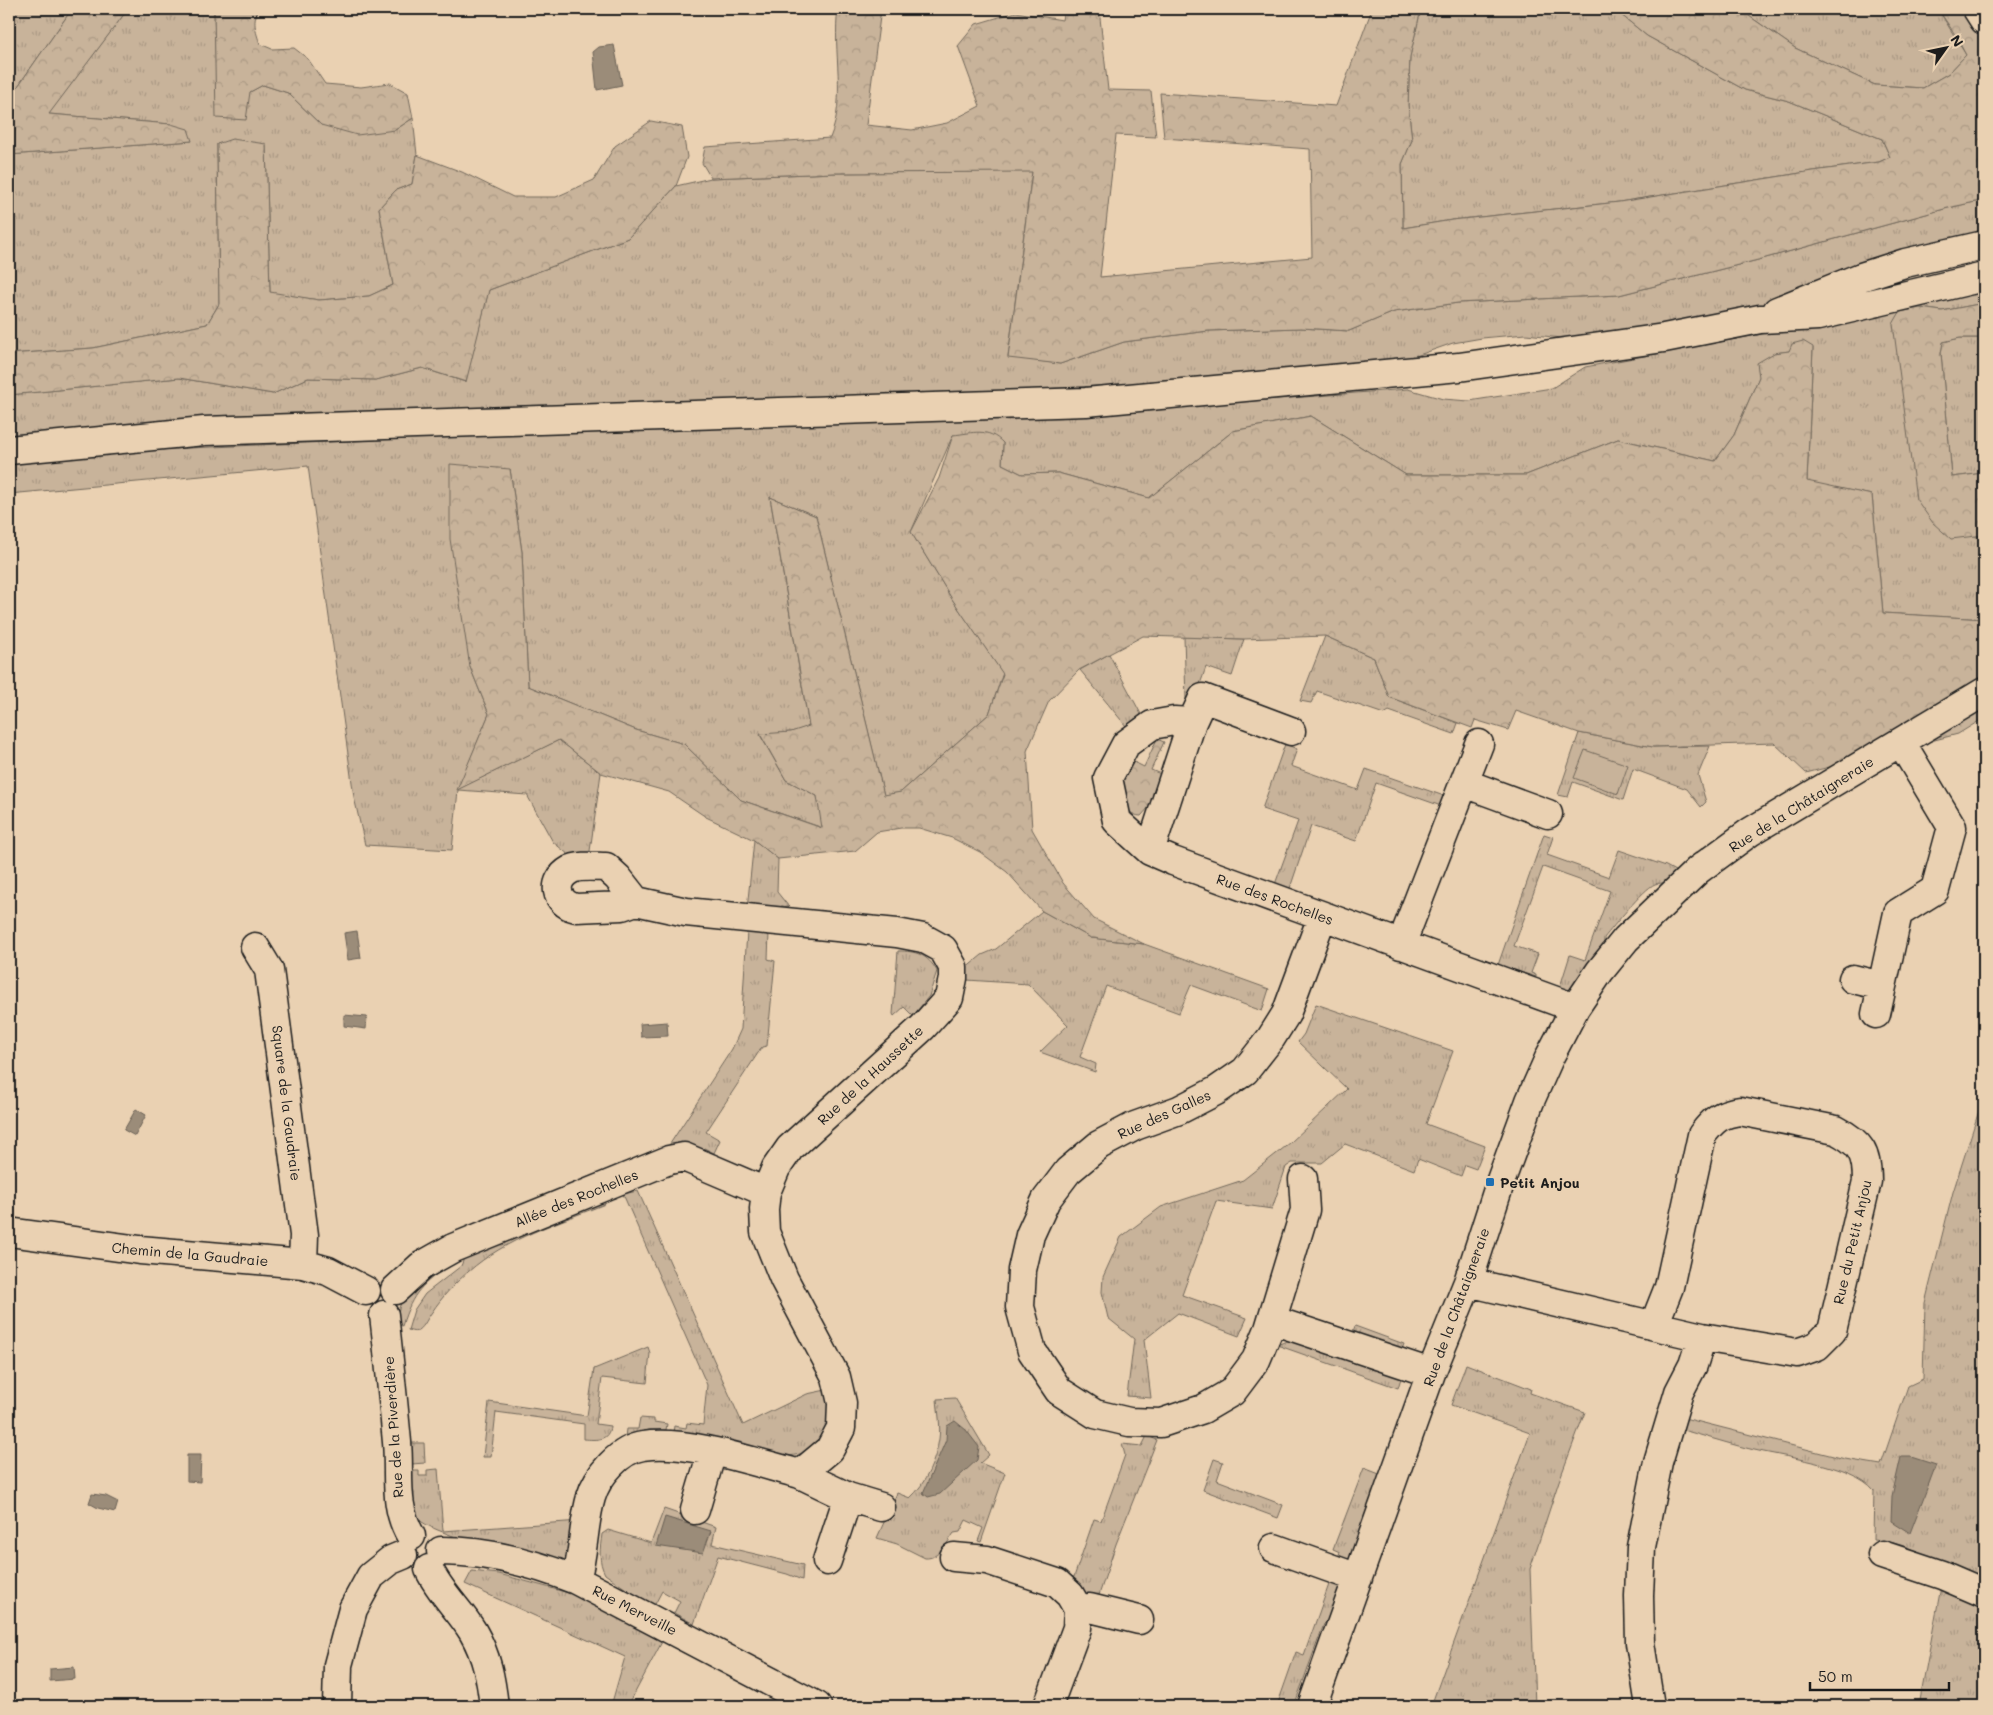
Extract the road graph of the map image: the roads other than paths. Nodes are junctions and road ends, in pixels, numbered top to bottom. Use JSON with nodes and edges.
{"nodes":[{"id":1,"x":1977,"y":9,"type":"edge"},
{"id":2,"x":1984,"y":20,"type":"edge"},
{"id":3,"x":1984,"y":245,"type":"edge"},
{"id":4,"x":1984,"y":277,"type":"edge"},
{"id":5,"x":1760,"y":319,"type":"junction"},
{"id":6,"x":9,"y":450,"type":"edge"},
{"id":7,"x":1984,"y":692,"type":"edge"},
{"id":8,"x":1192,"y":722,"type":"junction"},
{"id":9,"x":1291,"y":731,"type":"dead end"},
{"id":10,"x":1901,"y":742,"type":"junction"},
{"id":11,"x":1479,"y":744,"type":"dead end"},
{"id":12,"x":1464,"y":783,"type":"junction"},
{"id":13,"x":1548,"y":814,"type":"dead end"},
{"id":14,"x":1150,"y":851,"type":"junction"},
{"id":15,"x":636,"y":901,"type":"dead end"},
{"id":16,"x":1322,"y":917,"type":"junction"},
{"id":17,"x":1401,"y":945,"type":"junction"},
{"id":18,"x":255,"y":947,"type":"dead end"},
{"id":19,"x":1853,"y":979,"type":"dead end"},
{"id":20,"x":1882,"y":986,"type":"junction"},
{"id":21,"x":1575,"y":1008,"type":"junction"},
{"id":22,"x":1876,"y":1014,"type":"dead end"},
{"id":23,"x":1303,"y":1178,"type":"dead end"},
{"id":24,"x":766,"y":1192,"type":"junction"},
{"id":25,"x":9,"y":1232,"type":"edge"},
{"id":26,"x":303,"y":1264,"type":"junction"},
{"id":27,"x":1468,"y":1282,"type":"junction"},
{"id":28,"x":395,"y":1290,"type":"junction"},
{"id":29,"x":366,"y":1291,"type":"junction"},
{"id":30,"x":384,"y":1315,"type":"junction"},
{"id":31,"x":1272,"y":1320,"type":"junction"},
{"id":32,"x":1654,"y":1325,"type":"junction"},
{"id":33,"x":1702,"y":1337,"type":"junction"},
{"id":34,"x":1431,"y":1373,"type":"junction"},
{"id":35,"x":712,"y":1452,"type":"junction"},
{"id":36,"x":800,"y":1474,"type":"junction"},
{"id":37,"x":848,"y":1497,"type":"junction"},
{"id":38,"x":881,"y":1507,"type":"dead end"},
{"id":39,"x":695,"y":1510,"type":"dead end"},
{"id":40,"x":407,"y":1545,"type":"junction"},
{"id":41,"x":1274,"y":1548,"type":"dead end"},
{"id":42,"x":1882,"y":1555,"type":"dead end"},
{"id":43,"x":954,"y":1557,"type":"dead end"},
{"id":44,"x":435,"y":1560,"type":"junction"},
{"id":45,"x":827,"y":1561,"type":"dead end"},
{"id":46,"x":1358,"y":1578,"type":"junction"},
{"id":47,"x":576,"y":1580,"type":"junction"},
{"id":48,"x":1984,"y":1593,"type":"edge"},
{"id":49,"x":1078,"y":1609,"type":"junction"},
{"id":50,"x":1139,"y":1620,"type":"dead end"},
{"id":51,"x":337,"y":1706,"type":"edge"},
{"id":52,"x":494,"y":1706,"type":"edge"},
{"id":53,"x":816,"y":1706,"type":"edge"},
{"id":54,"x":1048,"y":1706,"type":"edge"},
{"id":55,"x":1312,"y":1706,"type":"edge"},
{"id":56,"x":1650,"y":1706,"type":"edge"}],
"edges":[{"from":1,"to":2,"type":"street"},
{"from":3,"to":5,"type":"street"},
{"from":4,"to":5,"type":"street"},
{"from":5,"to":6,"type":"street"},
{"from":7,"to":10,"type":"street","name":"Rue de la Châtaigneraie"},
{"from":8,"to":9,"type":"street"},
{"from":8,"to":14,"type":"street"},
{"from":8,"to":14,"type":"street","name":"Rue des Rochelles"},
{"from":10,"to":20,"type":"street"},
{"from":10,"to":21,"type":"street","name":"Rue de la Châtaigneraie"},
{"from":11,"to":12,"type":"street"},
{"from":12,"to":13,"type":"street"},
{"from":12,"to":17,"type":"street"},
{"from":14,"to":16,"type":"street","name":"Rue des Rochelles"},
{"from":15,"to":24,"type":"street","name":"Rue de la Haussette"},
{"from":16,"to":17,"type":"street","name":"Rue des Rochelles"},
{"from":16,"to":31,"type":"street","name":"Rue des Galles"},
{"from":17,"to":21,"type":"street","name":"Rue des Rochelles"},
{"from":18,"to":26,"type":"street","name":"Square de la Gaudraie"},
{"from":19,"to":20,"type":"street"},
{"from":20,"to":22,"type":"street"},
{"from":21,"to":27,"type":"street","name":"Rue de la Châtaigneraie"},
{"from":23,"to":31,"type":"street","name":"Rue des Galles"},
{"from":24,"to":28,"type":"street","name":"Allée des Rochelles"},
{"from":24,"to":36,"type":"street","name":"Rue de la Haussette"},
{"from":25,"to":26,"type":"street","name":"Chemin de la Gaudraie"},
{"from":26,"to":29,"type":"street","name":"Chemin de la Gaudraie"},
{"from":27,"to":32,"type":"street","name":"Rue du Petit Anjou"},
{"from":27,"to":34,"type":"street","name":"Rue de la Châtaigneraie"},
{"from":28,"to":29,"type":"street"},
{"from":28,"to":30,"type":"street"},
{"from":29,"to":30,"type":"street"},
{"from":30,"to":40,"type":"street","name":"Rue de la Piverdière"},
{"from":31,"to":34,"type":"street"},
{"from":32,"to":33,"type":"street","name":"Rue du Petit Anjou"},
{"from":32,"to":33,"type":"street","name":"Rue du Petit Anjou"},
{"from":33,"to":56,"type":"street"},
{"from":34,"to":46,"type":"street","name":"Rue de la Châtaigneraie"},
{"from":35,"to":36,"type":"street"},
{"from":35,"to":39,"type":"street"},
{"from":35,"to":47,"type":"street"},
{"from":36,"to":37,"type":"street"},
{"from":37,"to":38,"type":"street"},
{"from":37,"to":45,"type":"street"},
{"from":40,"to":44,"type":"street","name":"Rue Merveille"},
{"from":40,"to":51,"type":"street"},
{"from":41,"to":46,"type":"street"},
{"from":42,"to":48,"type":"street"},
{"from":43,"to":49,"type":"street"},
{"from":44,"to":47,"type":"street","name":"Rue Merveille"},
{"from":44,"to":52,"type":"street"},
{"from":46,"to":55,"type":"street","name":"Rue de la Châtaigneraie"},
{"from":47,"to":53,"type":"street","name":"Rue Merveille"},
{"from":49,"to":50,"type":"street"},
{"from":49,"to":54,"type":"street"}]}
